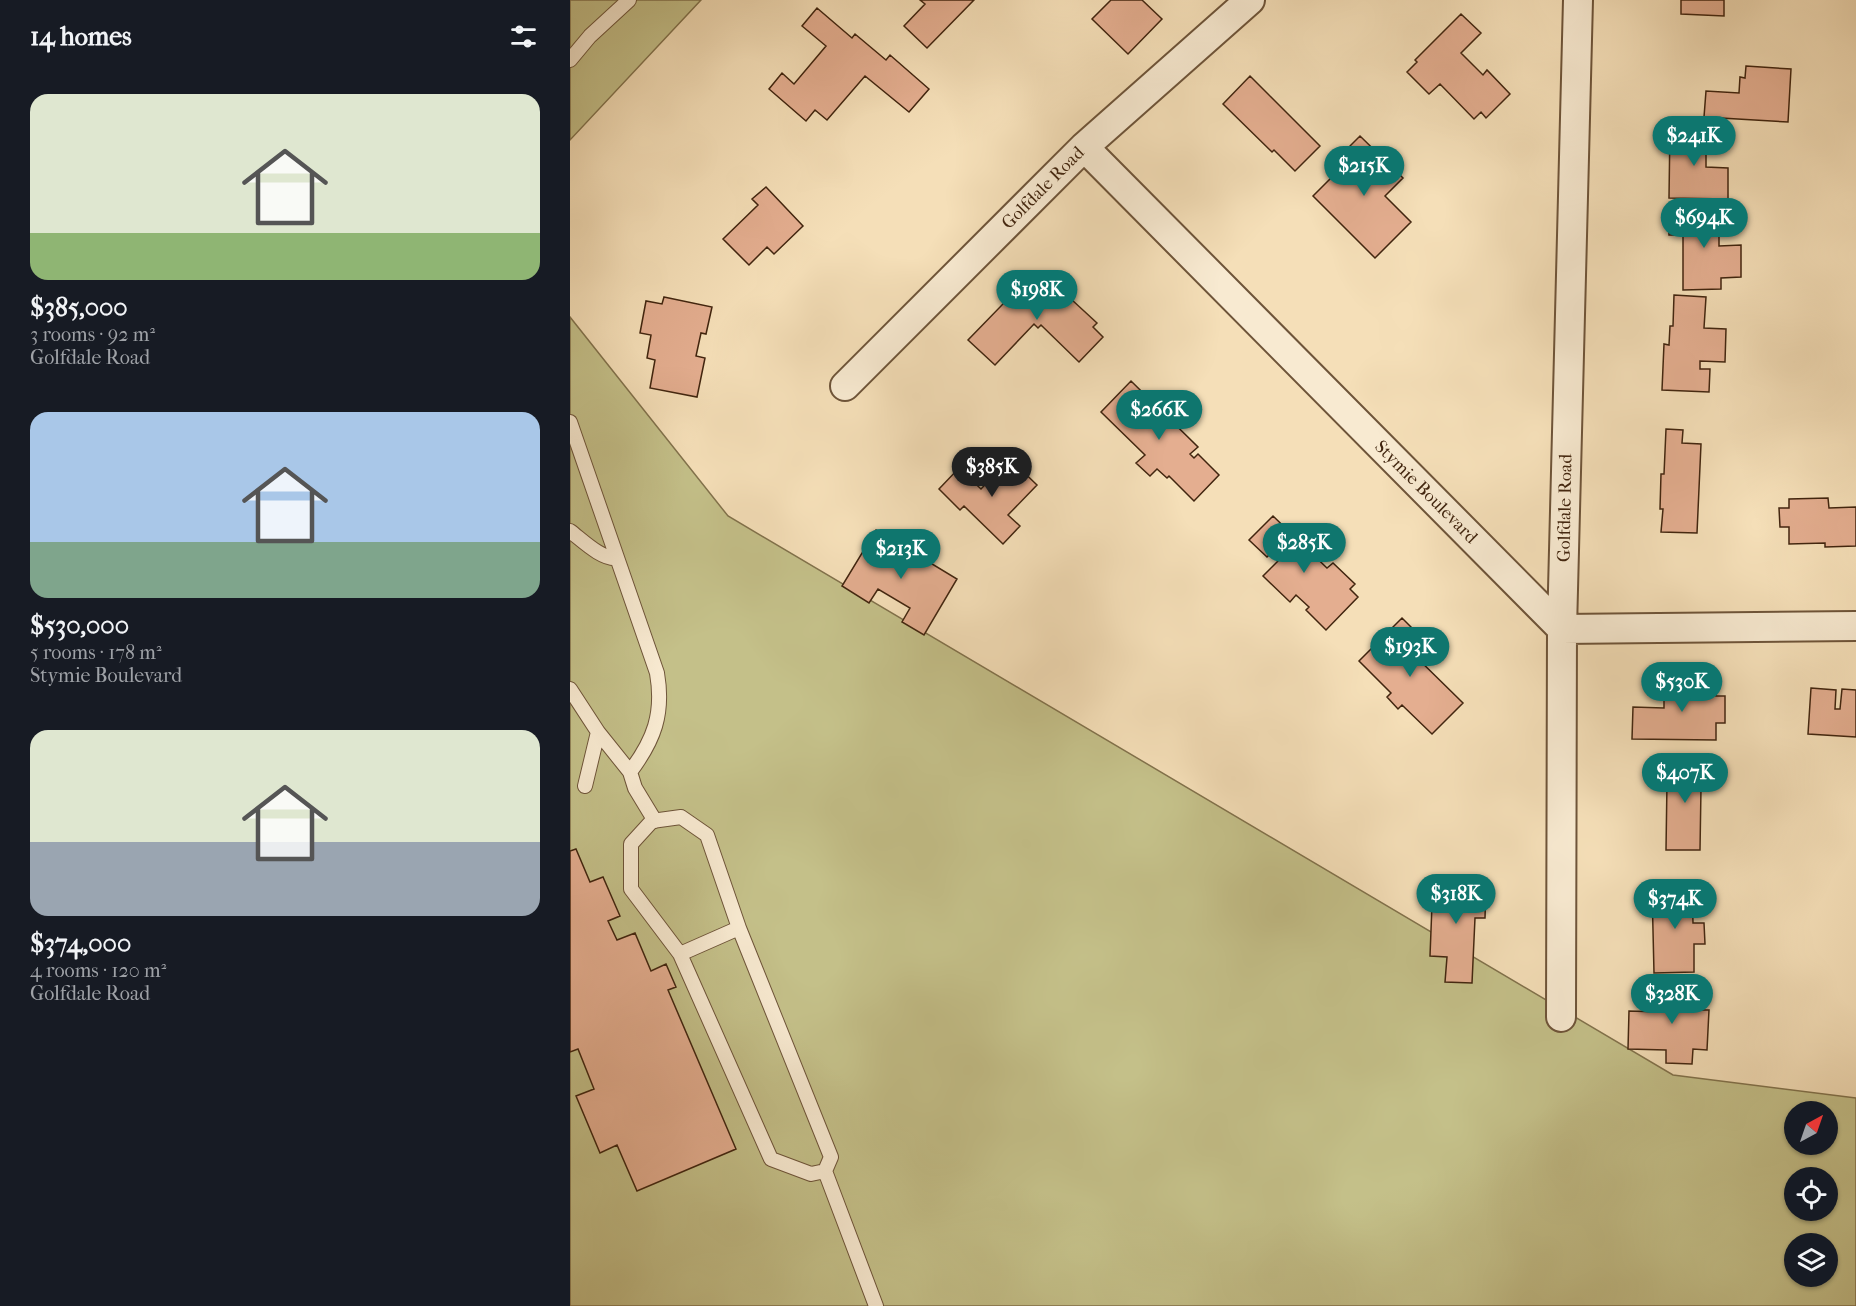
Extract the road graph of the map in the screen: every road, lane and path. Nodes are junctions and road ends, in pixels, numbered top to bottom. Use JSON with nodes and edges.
{"nodes":[{"id":1,"x":629,"y":0,"type":"edge"},
{"id":2,"x":1250,"y":0,"type":"edge"},
{"id":3,"x":1578,"y":0,"type":"edge"},
{"id":4,"x":570,"y":60,"type":"edge"},
{"id":5,"x":1084,"y":147,"type":"junction"},
{"id":6,"x":845,"y":386,"type":"dead end"},
{"id":7,"x":570,"y":422,"type":"edge"},
{"id":8,"x":575,"y":450,"type":"edge"},
{"id":9,"x":570,"y":531,"type":"edge"},
{"id":10,"x":617,"y":558,"type":"junction"},
{"id":11,"x":1856,"y":626,"type":"edge"},
{"id":12,"x":1562,"y":629,"type":"junction"},
{"id":13,"x":570,"y":689,"type":"edge"},
{"id":14,"x":598,"y":732,"type":"junction"},
{"id":15,"x":630,"y":772,"type":"junction"},
{"id":16,"x":585,"y":786,"type":"dead end"},
{"id":17,"x":655,"y":821,"type":"junction"},
{"id":18,"x":740,"y":928,"type":"junction"},
{"id":19,"x":680,"y":954,"type":"junction"},
{"id":20,"x":1561,"y":1017,"type":"dead end"},
{"id":21,"x":825,"y":1171,"type":"junction"},
{"id":22,"x":876,"y":1306,"type":"edge"}],
"edges":[{"from":1,"to":4,"type":"lane"},
{"from":2,"to":5,"type":"street","name":"Golfdale Road"},
{"from":3,"to":12,"type":"street","name":"Golfdale Road"},
{"from":5,"to":6,"type":"street","name":"Golfdale Road"},
{"from":5,"to":12,"type":"street","name":"Stymie Boulevard"},
{"from":7,"to":8,"type":"lane"},
{"from":8,"to":10,"type":"lane"},
{"from":9,"to":10,"type":"lane"},
{"from":10,"to":15,"type":"lane"},
{"from":11,"to":12,"type":"street"},
{"from":12,"to":20,"type":"street","name":"Golfdale Road"},
{"from":13,"to":14,"type":"lane"},
{"from":14,"to":15,"type":"lane"},
{"from":14,"to":16,"type":"lane"},
{"from":15,"to":17,"type":"lane"},
{"from":17,"to":18,"type":"lane"},
{"from":17,"to":19,"type":"lane"},
{"from":18,"to":19,"type":"lane"},
{"from":18,"to":21,"type":"lane"},
{"from":19,"to":21,"type":"lane"},
{"from":21,"to":22,"type":"lane"}]}
